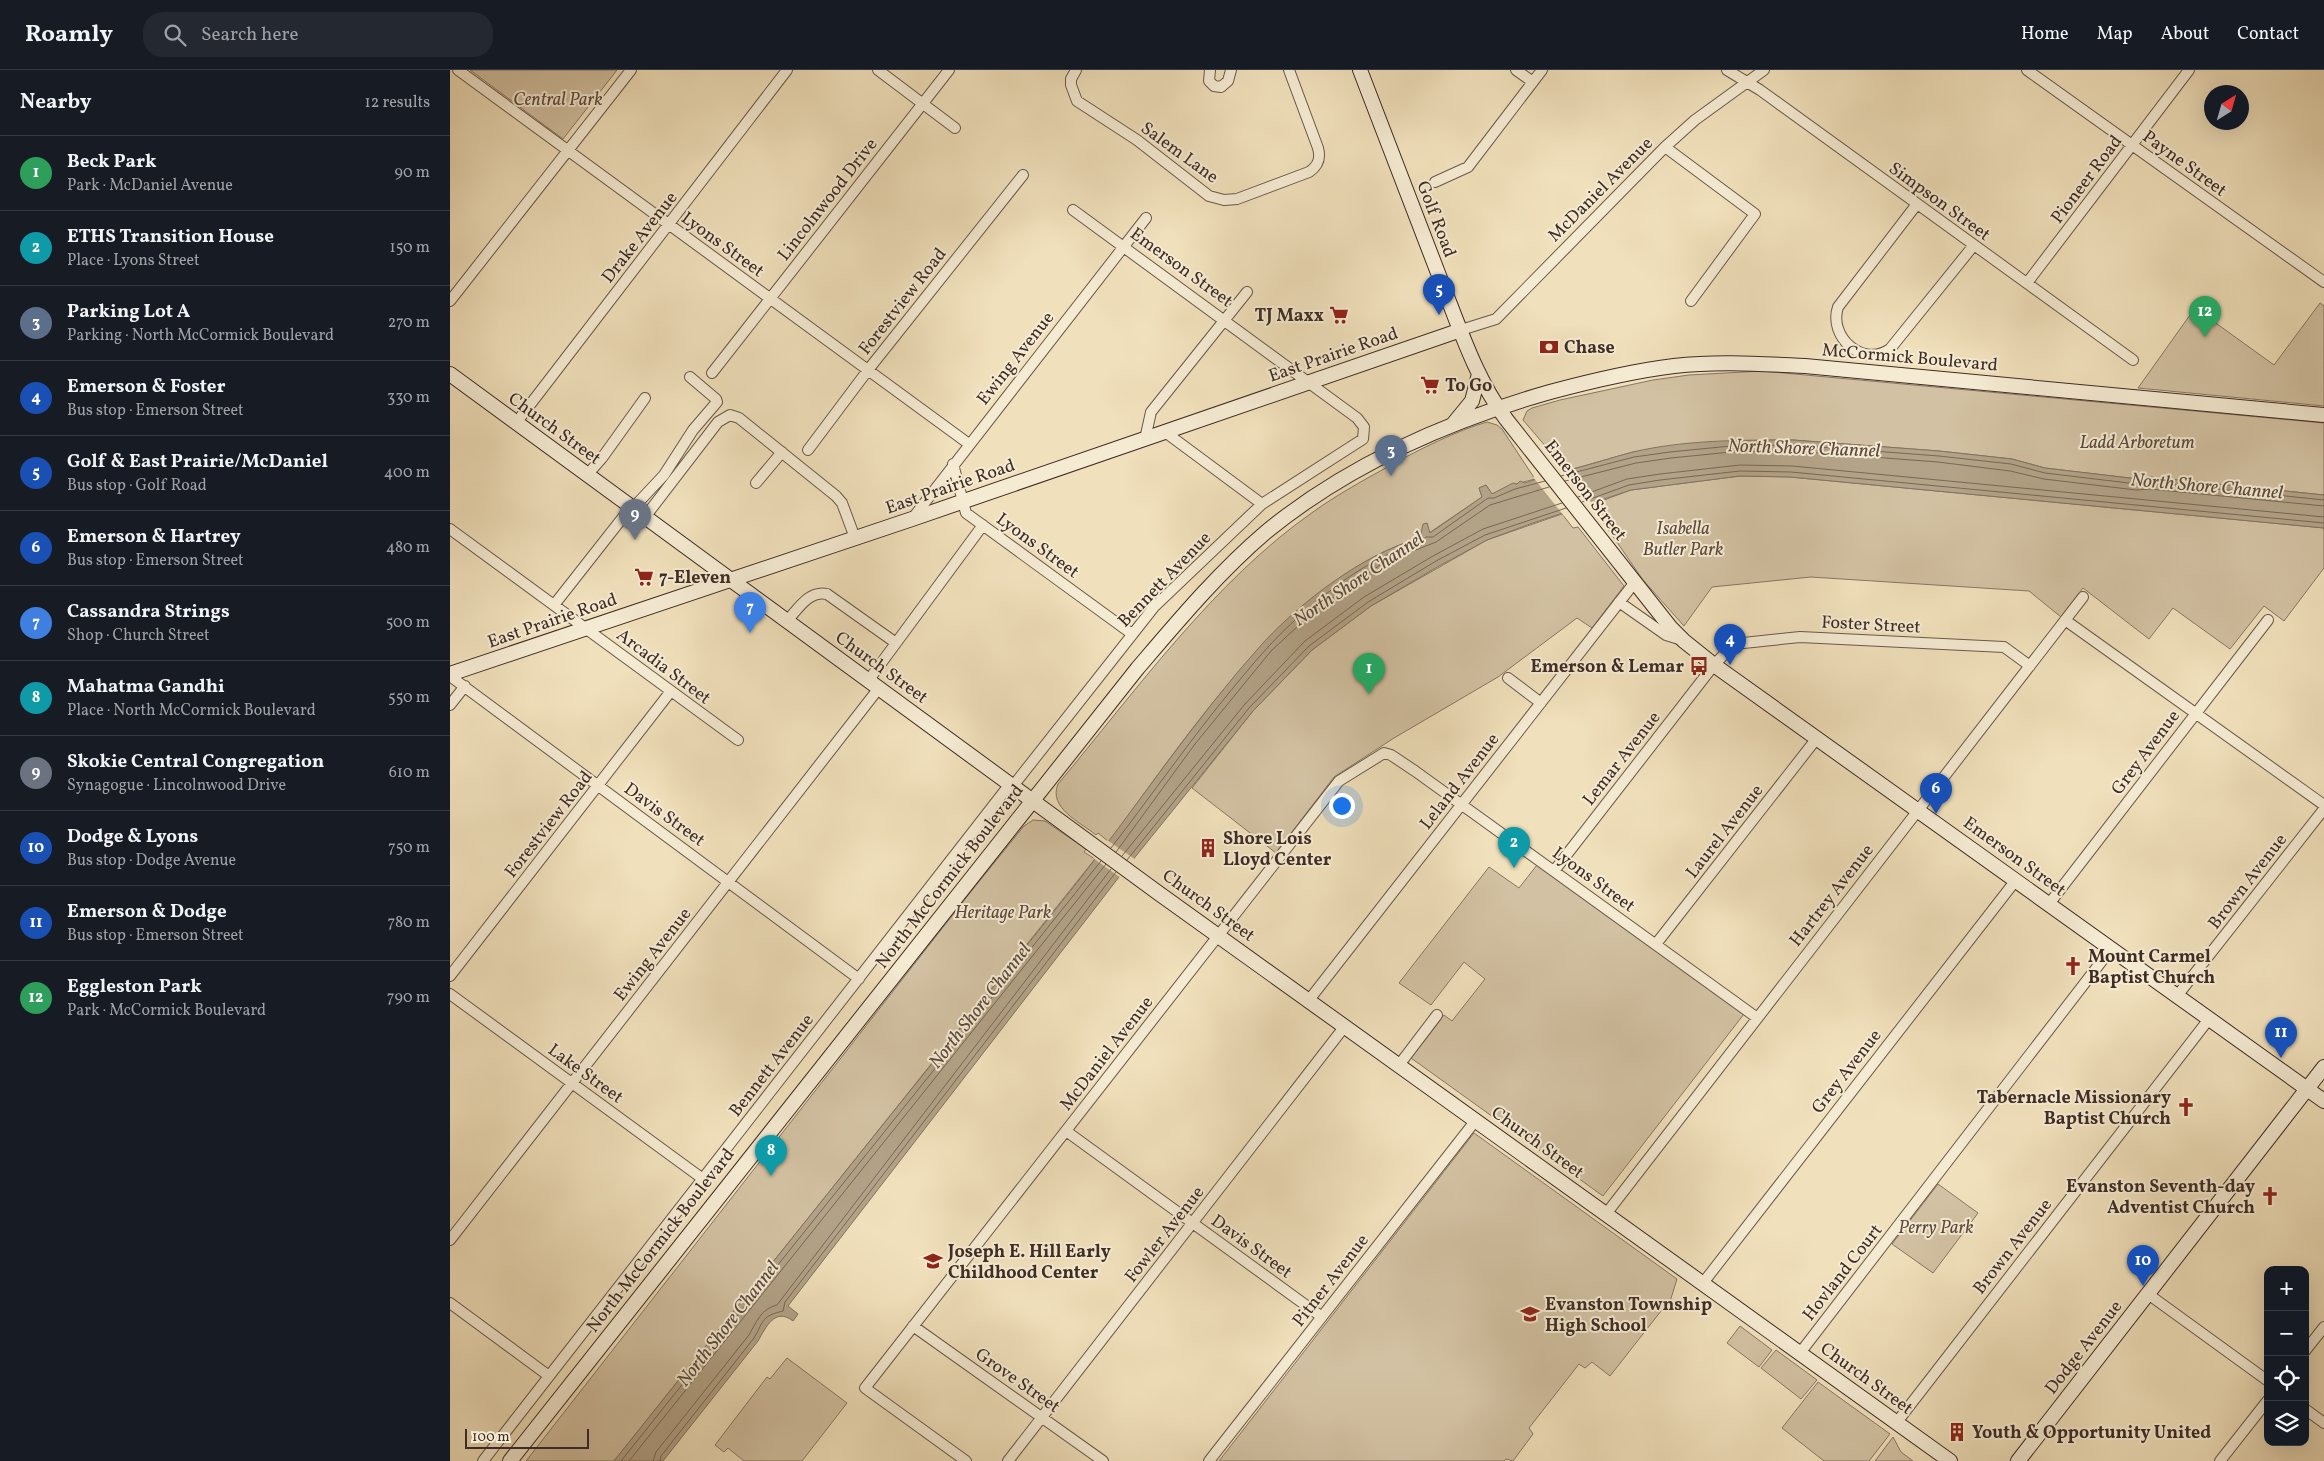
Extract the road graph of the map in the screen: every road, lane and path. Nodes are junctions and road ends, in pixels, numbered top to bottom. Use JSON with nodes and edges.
{"nodes":[{"id":1,"x":458,"y":70,"type":"edge"},
{"id":2,"x":631,"y":70,"type":"edge"},
{"id":3,"x":787,"y":70,"type":"edge"},
{"id":4,"x":878,"y":70,"type":"edge"},
{"id":5,"x":949,"y":70,"type":"edge"},
{"id":6,"x":1076,"y":70,"type":"edge"},
{"id":7,"x":1210,"y":70,"type":"edge"},
{"id":8,"x":1231,"y":70,"type":"edge"},
{"id":9,"x":1289,"y":70,"type":"edge"},
{"id":10,"x":1360,"y":70,"type":"edge"},
{"id":11,"x":1516,"y":70,"type":"edge"},
{"id":12,"x":1542,"y":70,"type":"edge"},
{"id":13,"x":1727,"y":70,"type":"edge"},
{"id":14,"x":1764,"y":70,"type":"edge"},
{"id":15,"x":2027,"y":70,"type":"edge"},
{"id":16,"x":2189,"y":70,"type":"edge"},
{"id":17,"x":1533,"y":82,"type":"junction"},
{"id":18,"x":1748,"y":83,"type":"junction"},
{"id":19,"x":923,"y":104,"type":"junction"},
{"id":20,"x":955,"y":128,"type":"dead end"},
{"id":21,"x":2132,"y":145,"type":"junction"},
{"id":22,"x":1665,"y":146,"type":"junction"},
{"id":23,"x":568,"y":150,"type":"junction"},
{"id":24,"x":1023,"y":175,"type":"dead end"},
{"id":25,"x":1435,"y":182,"type":"dead end"},
{"id":26,"x":1917,"y":204,"type":"junction"},
{"id":27,"x":1073,"y":210,"type":"dead end"},
{"id":28,"x":1146,"y":218,"type":"dead end"},
{"id":29,"x":669,"y":224,"type":"junction"},
{"id":30,"x":1974,"y":245,"type":"junction"},
{"id":31,"x":1123,"y":247,"type":"junction"},
{"id":32,"x":2324,"y":282,"type":"edge"},
{"id":33,"x":2027,"y":283,"type":"junction"},
{"id":34,"x":1247,"y":292,"type":"dead end"},
{"id":35,"x":769,"y":298,"type":"junction"},
{"id":36,"x":450,"y":301,"type":"edge"},
{"id":37,"x":1691,"y":301,"type":"dead end"},
{"id":38,"x":1224,"y":320,"type":"junction"},
{"id":39,"x":1461,"y":330,"type":"junction"},
{"id":40,"x":2133,"y":360,"type":"dead end"},
{"id":41,"x":868,"y":370,"type":"junction"},
{"id":42,"x":712,"y":373,"type":"dead end"},
{"id":43,"x":450,"y":374,"type":"edge"},
{"id":44,"x":1479,"y":374,"type":"junction"},
{"id":45,"x":690,"y":377,"type":"dead end"},
{"id":46,"x":1310,"y":382,"type":"junction"},
{"id":47,"x":645,"y":398,"type":"dead end"},
{"id":48,"x":1497,"y":407,"type":"junction"},
{"id":49,"x":2324,"y":415,"type":"edge"},
{"id":50,"x":516,"y":423,"type":"junction"},
{"id":51,"x":1364,"y":426,"type":"joint"},
{"id":52,"x":1451,"y":426,"type":"junction"},
{"id":53,"x":1165,"y":432,"type":"junction"},
{"id":54,"x":1145,"y":439,"type":"junction"},
{"id":55,"x":969,"y":444,"type":"junction"},
{"id":56,"x":808,"y":450,"type":"dead end"},
{"id":57,"x":782,"y":452,"type":"junction"},
{"id":58,"x":953,"y":464,"type":"junction"},
{"id":59,"x":587,"y":475,"type":"junction"},
{"id":60,"x":756,"y":483,"type":"dead end"},
{"id":61,"x":963,"y":501,"type":"junction"},
{"id":62,"x":1262,"y":504,"type":"junction"},
{"id":63,"x":632,"y":507,"type":"junction"},
{"id":64,"x":645,"y":517,"type":"junction"},
{"id":65,"x":912,"y":519,"type":"junction"},
{"id":66,"x":983,"y":525,"type":"junction"},
{"id":67,"x":450,"y":529,"type":"edge"},
{"id":68,"x":855,"y":538,"type":"junction"},
{"id":69,"x":730,"y":579,"type":"junction"},
{"id":70,"x":1635,"y":582,"type":"junction"},
{"id":71,"x":2083,"y":597,"type":"dead end"},
{"id":72,"x":1619,"y":602,"type":"junction"},
{"id":73,"x":554,"y":605,"type":"junction"},
{"id":74,"x":2065,"y":620,"type":"junction"},
{"id":75,"x":2268,"y":620,"type":"dead end"},
{"id":76,"x":787,"y":621,"type":"junction"},
{"id":77,"x":586,"y":628,"type":"junction"},
{"id":78,"x":1132,"y":634,"type":"junction"},
{"id":79,"x":1684,"y":641,"type":"junction"},
{"id":80,"x":896,"y":643,"type":"junction"},
{"id":81,"x":1714,"y":665,"type":"junction"},
{"id":82,"x":2030,"y":666,"type":"junction"},
{"id":83,"x":450,"y":675,"type":"edge"},
{"id":84,"x":1508,"y":678,"type":"dead end"},
{"id":85,"x":873,"y":684,"type":"junction"},
{"id":86,"x":464,"y":686,"type":"junction"},
{"id":87,"x":671,"y":691,"type":"junction"},
{"id":88,"x":1541,"y":703,"type":"junction"},
{"id":89,"x":450,"y":705,"type":"edge"},
{"id":90,"x":2195,"y":714,"type":"junction"},
{"id":91,"x":1817,"y":738,"type":"junction"},
{"id":92,"x":738,"y":740,"type":"dead end"},
{"id":93,"x":1387,"y":754,"type":"joint"},
{"id":94,"x":598,"y":785,"type":"junction"},
{"id":95,"x":1011,"y":785,"type":"junction"},
{"id":96,"x":1032,"y":800,"type":"junction"},
{"id":97,"x":1462,"y":804,"type":"junction"},
{"id":98,"x":2324,"y":807,"type":"edge"},
{"id":99,"x":1918,"y":810,"type":"junction"},
{"id":100,"x":1554,"y":871,"type":"junction"},
{"id":101,"x":2016,"y":880,"type":"junction"},
{"id":102,"x":729,"y":882,"type":"junction"},
{"id":103,"x":2049,"y":904,"type":"junction"},
{"id":104,"x":1219,"y":936,"type":"junction"},
{"id":105,"x":1656,"y":944,"type":"junction"},
{"id":106,"x":2111,"y":949,"type":"junction"},
{"id":107,"x":450,"y":976,"type":"edge"},
{"id":108,"x":859,"y":979,"type":"junction"},
{"id":109,"x":450,"y":994,"type":"edge"},
{"id":110,"x":2177,"y":996,"type":"junction"},
{"id":111,"x":1309,"y":1000,"type":"junction"},
{"id":112,"x":1437,"y":1016,"type":"dead end"},
{"id":113,"x":1756,"y":1017,"type":"junction"},
{"id":114,"x":2209,"y":1019,"type":"junction"},
{"id":115,"x":1345,"y":1026,"type":"junction"},
{"id":116,"x":1399,"y":1065,"type":"junction"},
{"id":117,"x":2324,"y":1067,"type":"edge"},
{"id":118,"x":571,"y":1082,"type":"junction"},
{"id":119,"x":2307,"y":1089,"type":"junction"},
{"id":120,"x":2324,"y":1102,"type":"edge"},
{"id":121,"x":1476,"y":1120,"type":"junction"},
{"id":122,"x":1066,"y":1131,"type":"junction"},
{"id":123,"x":703,"y":1179,"type":"junction"},
{"id":124,"x":1606,"y":1214,"type":"junction"},
{"id":125,"x":1193,"y":1224,"type":"junction"},
{"id":126,"x":450,"y":1240,"type":"edge"},
{"id":127,"x":1703,"y":1283,"type":"junction"},
{"id":128,"x":2148,"y":1294,"type":"junction"},
{"id":129,"x":450,"y":1303,"type":"edge"},
{"id":130,"x":1322,"y":1316,"type":"junction"},
{"id":131,"x":913,"y":1326,"type":"junction"},
{"id":132,"x":2324,"y":1327,"type":"edge"},
{"id":133,"x":2309,"y":1346,"type":"edge"},
{"id":134,"x":1800,"y":1353,"type":"junction"},
{"id":135,"x":549,"y":1376,"type":"junction"},
{"id":136,"x":2264,"y":1378,"type":"edge"},
{"id":137,"x":2267,"y":1401,"type":"edge"},
{"id":138,"x":2309,"y":1412,"type":"edge"},
{"id":139,"x":1042,"y":1417,"type":"junction"},
{"id":140,"x":1897,"y":1422,"type":"junction"},
{"id":141,"x":2324,"y":1422,"type":"edge"},
{"id":142,"x":483,"y":1461,"type":"edge"},
{"id":143,"x":510,"y":1461,"type":"edge"},
{"id":144,"x":966,"y":1461,"type":"edge"},
{"id":145,"x":1008,"y":1461,"type":"edge"},
{"id":146,"x":1103,"y":1461,"type":"edge"},
{"id":147,"x":1209,"y":1461,"type":"edge"},
{"id":148,"x":1950,"y":1461,"type":"edge"},
{"id":149,"x":2018,"y":1461,"type":"edge"},
{"id":150,"x":2220,"y":1461,"type":"edge"}],
"edges":[{"from":1,"to":23,"type":"street","name":"Lyons Street"},
{"from":2,"to":23,"type":"street"},
{"from":3,"to":29,"type":"street","name":"Drake Avenue"},
{"from":4,"to":19,"type":"street"},
{"from":5,"to":19,"type":"street","name":"Lincolnwood Drive"},
{"from":6,"to":9,"type":"street","name":"Salem Lane"},
{"from":7,"to":8,"type":"street"},
{"from":10,"to":39,"type":"main road","name":"Golf Road"},
{"from":11,"to":17,"type":"street"},
{"from":12,"to":17,"type":"street"},
{"from":13,"to":18,"type":"street","name":"Simpson Street"},
{"from":14,"to":18,"type":"street","name":"McDaniel Avenue"},
{"from":15,"to":21,"type":"street","name":"Payne Street"},
{"from":16,"to":21,"type":"street","name":"Pioneer Road"},
{"from":17,"to":25,"type":"street"},
{"from":18,"to":22,"type":"street","name":"McDaniel Avenue"},
{"from":18,"to":26,"type":"street","name":"Simpson Street"},
{"from":19,"to":20,"type":"street"},
{"from":19,"to":35,"type":"street","name":"Lincolnwood Drive"},
{"from":21,"to":32,"type":"street","name":"Payne Street"},
{"from":21,"to":33,"type":"street","name":"Pioneer Road"},
{"from":22,"to":37,"type":"street"},
{"from":22,"to":39,"type":"street","name":"McDaniel Avenue"},
{"from":23,"to":29,"type":"street","name":"Lyons Street"},
{"from":23,"to":36,"type":"street"},
{"from":24,"to":41,"type":"street","name":"Forestview Road"},
{"from":26,"to":30,"type":"street","name":"Simpson Street"},
{"from":26,"to":30,"type":"street"},
{"from":27,"to":31,"type":"street","name":"Emerson Street"},
{"from":28,"to":31,"type":"street","name":"Ewing Avenue"},
{"from":29,"to":35,"type":"street","name":"Lyons Street"},
{"from":29,"to":50,"type":"street","name":"Drake Avenue"},
{"from":30,"to":33,"type":"street","name":"Simpson Street"},
{"from":31,"to":38,"type":"street","name":"Emerson Street"},
{"from":31,"to":55,"type":"street","name":"Ewing Avenue"},
{"from":33,"to":40,"type":"street","name":"Simpson Street"},
{"from":34,"to":38,"type":"street"},
{"from":35,"to":41,"type":"street","name":"Lyons Street"},
{"from":35,"to":42,"type":"street","name":"Lincolnwood Drive"},
{"from":38,"to":46,"type":"street","name":"Emerson Street"},
{"from":38,"to":54,"type":"street"},
{"from":39,"to":44,"type":"main road","name":"Golf Road"},
{"from":39,"to":46,"type":"main road","name":"East Prairie Road"},
{"from":41,"to":55,"type":"street","name":"Lyons Street"},
{"from":41,"to":56,"type":"street","name":"Forestview Road"},
{"from":43,"to":50,"type":"main road","name":"Church Street"},
{"from":44,"to":48,"type":"main road","name":"Golf Road"},
{"from":44,"to":52,"type":"main road"},
{"from":45,"to":63,"type":"street"},
{"from":46,"to":51,"type":"street","name":"Emerson Street"},
{"from":46,"to":53,"type":"main road","name":"East Prairie Road"},
{"from":47,"to":59,"type":"street"},
{"from":48,"to":49,"type":"main road","name":"McCormick Boulevard"},
{"from":48,"to":52,"type":"main road","name":"North McCormick Boulevard"},
{"from":48,"to":70,"type":"main road","name":"Emerson Street"},
{"from":50,"to":59,"type":"main road","name":"Church Street"},
{"from":51,"to":62,"type":"street","name":"Bennett Avenue"},
{"from":52,"to":96,"type":"main road","name":"North McCormick Boulevard"},
{"from":53,"to":54,"type":"main road","name":"East Prairie Road"},
{"from":53,"to":62,"type":"street"},
{"from":54,"to":61,"type":"main road","name":"East Prairie Road"},
{"from":55,"to":58,"type":"street","name":"Ewing Avenue"},
{"from":57,"to":60,"type":"street"},
{"from":57,"to":64,"type":"street"},
{"from":57,"to":68,"type":"street"},
{"from":58,"to":61,"type":"street","name":"Lyons Street"},
{"from":58,"to":65,"type":"street","name":"Ewing Avenue"},
{"from":59,"to":63,"type":"main road","name":"Church Street"},
{"from":61,"to":65,"type":"main road","name":"East Prairie Road"},
{"from":61,"to":66,"type":"street","name":"Lyons Street"},
{"from":62,"to":78,"type":"street","name":"Bennett Avenue"},
{"from":63,"to":64,"type":"main road","name":"Church Street"},
{"from":63,"to":73,"type":"street"},
{"from":64,"to":69,"type":"main road","name":"Church Street"},
{"from":65,"to":68,"type":"main road","name":"East Prairie Road"},
{"from":66,"to":78,"type":"street","name":"Lyons Street"},
{"from":66,"to":80,"type":"street","name":"Ewing Avenue"},
{"from":67,"to":73,"type":"street","name":"Arcadia Street"},
{"from":68,"to":69,"type":"main road","name":"East Prairie Road"},
{"from":69,"to":76,"type":"main road","name":"Church Street"},
{"from":69,"to":77,"type":"main road","name":"East Prairie Road"},
{"from":70,"to":72,"type":"street","name":"Leland Avenue"},
{"from":70,"to":79,"type":"main road","name":"Emerson Street"},
{"from":71,"to":74,"type":"street","name":"Hartrey Avenue"},
{"from":72,"to":79,"type":"street","name":"Emerson Street"},
{"from":72,"to":88,"type":"street","name":"Leland Avenue"},
{"from":73,"to":77,"type":"street","name":"Arcadia Street"},
{"from":74,"to":82,"type":"street","name":"Hartrey Avenue"},
{"from":74,"to":90,"type":"street"},
{"from":75,"to":90,"type":"street","name":"Grey Avenue"},
{"from":76,"to":80,"type":"street"},
{"from":76,"to":85,"type":"main road","name":"Church Street"},
{"from":77,"to":83,"type":"main road","name":"East Prairie Road"},
{"from":77,"to":87,"type":"street","name":"Arcadia Street"},
{"from":78,"to":95,"type":"street","name":"Bennett Avenue"},
{"from":79,"to":81,"type":"main road","name":"Emerson Street"},
{"from":80,"to":85,"type":"street","name":"Ewing Avenue"},
{"from":81,"to":82,"type":"street","name":"Foster Street"},
{"from":81,"to":91,"type":"main road","name":"Emerson Street"},
{"from":81,"to":100,"type":"street","name":"Lemar Avenue"},
{"from":82,"to":99,"type":"street","name":"Hartrey Avenue"},
{"from":83,"to":86,"type":"street","name":"Davis Street"},
{"from":84,"to":88,"type":"street"},
{"from":85,"to":95,"type":"main road","name":"Church Street"},
{"from":85,"to":102,"type":"street","name":"Ewing Avenue"},
{"from":86,"to":89,"type":"street"},
{"from":86,"to":94,"type":"street","name":"Davis Street"},
{"from":87,"to":92,"type":"street","name":"Arcadia Street"},
{"from":87,"to":94,"type":"street","name":"Forestview Road"},
{"from":88,"to":97,"type":"street","name":"Leland Avenue"},
{"from":90,"to":98,"type":"street"},
{"from":90,"to":103,"type":"street","name":"Grey Avenue"},
{"from":91,"to":99,"type":"main road","name":"Emerson Street"},
{"from":91,"to":105,"type":"street","name":"Laurel Avenue"},
{"from":93,"to":97,"type":"street","name":"Lyons Street"},
{"from":93,"to":104,"type":"street","name":"McDaniel Avenue"},
{"from":94,"to":102,"type":"street","name":"Davis Street"},
{"from":94,"to":107,"type":"street","name":"Forestview Road"},
{"from":95,"to":96,"type":"main road","name":"Church Street"},
{"from":95,"to":108,"type":"street","name":"Bennett Avenue"},
{"from":96,"to":104,"type":"main road","name":"Church Street"},
{"from":96,"to":143,"type":"main road","name":"North McCormick Boulevard"},
{"from":97,"to":100,"type":"street","name":"Lyons Street"},
{"from":97,"to":111,"type":"street","name":"Leland Avenue"},
{"from":98,"to":110,"type":"street","name":"Brown Avenue"},
{"from":99,"to":101,"type":"main road","name":"Emerson Street"},
{"from":99,"to":113,"type":"street","name":"Hartrey Avenue"},
{"from":100,"to":105,"type":"street","name":"Lyons Street"},
{"from":101,"to":103,"type":"main road","name":"Emerson Street"},
{"from":101,"to":127,"type":"street","name":"Grey Avenue"},
{"from":102,"to":108,"type":"street","name":"Davis Street"},
{"from":102,"to":118,"type":"street","name":"Ewing Avenue"},
{"from":103,"to":106,"type":"main road","name":"Emerson Street"},
{"from":104,"to":111,"type":"main road","name":"Church Street"},
{"from":104,"to":122,"type":"street","name":"McDaniel Avenue"},
{"from":105,"to":113,"type":"street","name":"Lyons Street"},
{"from":106,"to":110,"type":"main road","name":"Emerson Street"},
{"from":106,"to":134,"type":"street","name":"Hovland Court"},
{"from":108,"to":123,"type":"street","name":"Bennett Avenue"},
{"from":109,"to":118,"type":"street","name":"Lake Street"},
{"from":110,"to":114,"type":"main road","name":"Emerson Street"},
{"from":111,"to":115,"type":"main road","name":"Church Street"},
{"from":112,"to":116,"type":"street"},
{"from":113,"to":124,"type":"street","name":"Hartrey Avenue"},
{"from":114,"to":119,"type":"main road","name":"Emerson Street"},
{"from":114,"to":140,"type":"street","name":"Brown Avenue"},
{"from":115,"to":116,"type":"main road","name":"Church Street"},
{"from":115,"to":125,"type":"street","name":"Fowler Avenue"},
{"from":116,"to":121,"type":"main road","name":"Church Street"},
{"from":117,"to":119,"type":"main road","name":"Dodge Avenue"},
{"from":118,"to":123,"type":"street","name":"Lake Street"},
{"from":118,"to":126,"type":"street","name":"Ewing Avenue"},
{"from":119,"to":120,"type":"main road","name":"Emerson Street"},
{"from":119,"to":128,"type":"main road","name":"Dodge Avenue"},
{"from":121,"to":124,"type":"main road","name":"Church Street"},
{"from":121,"to":130,"type":"street","name":"Pitner Avenue"},
{"from":122,"to":125,"type":"street","name":"Davis Street"},
{"from":122,"to":131,"type":"street","name":"McDaniel Avenue"},
{"from":123,"to":135,"type":"street","name":"Bennett Avenue"},
{"from":124,"to":127,"type":"main road","name":"Church Street"},
{"from":125,"to":130,"type":"street","name":"Davis Street"},
{"from":125,"to":139,"type":"street","name":"Fowler Avenue"},
{"from":127,"to":134,"type":"main road","name":"Church Street"},
{"from":128,"to":136,"type":"street"},
{"from":128,"to":149,"type":"main road","name":"Dodge Avenue"},
{"from":129,"to":135,"type":"street"},
{"from":130,"to":147,"type":"street","name":"Pitner Avenue"},
{"from":131,"to":139,"type":"street","name":"Grove Street"},
{"from":131,"to":144,"type":"street","name":"McDaniel Avenue"},
{"from":132,"to":133,"type":"street"},
{"from":134,"to":140,"type":"main road","name":"Church Street"},
{"from":135,"to":142,"type":"street","name":"Bennett Avenue"},
{"from":137,"to":150,"type":"street"},
{"from":138,"to":141,"type":"street"},
{"from":139,"to":145,"type":"street","name":"Fowler Avenue"},
{"from":139,"to":146,"type":"street","name":"Grove Street"},
{"from":140,"to":148,"type":"main road","name":"Church Street"}]}
